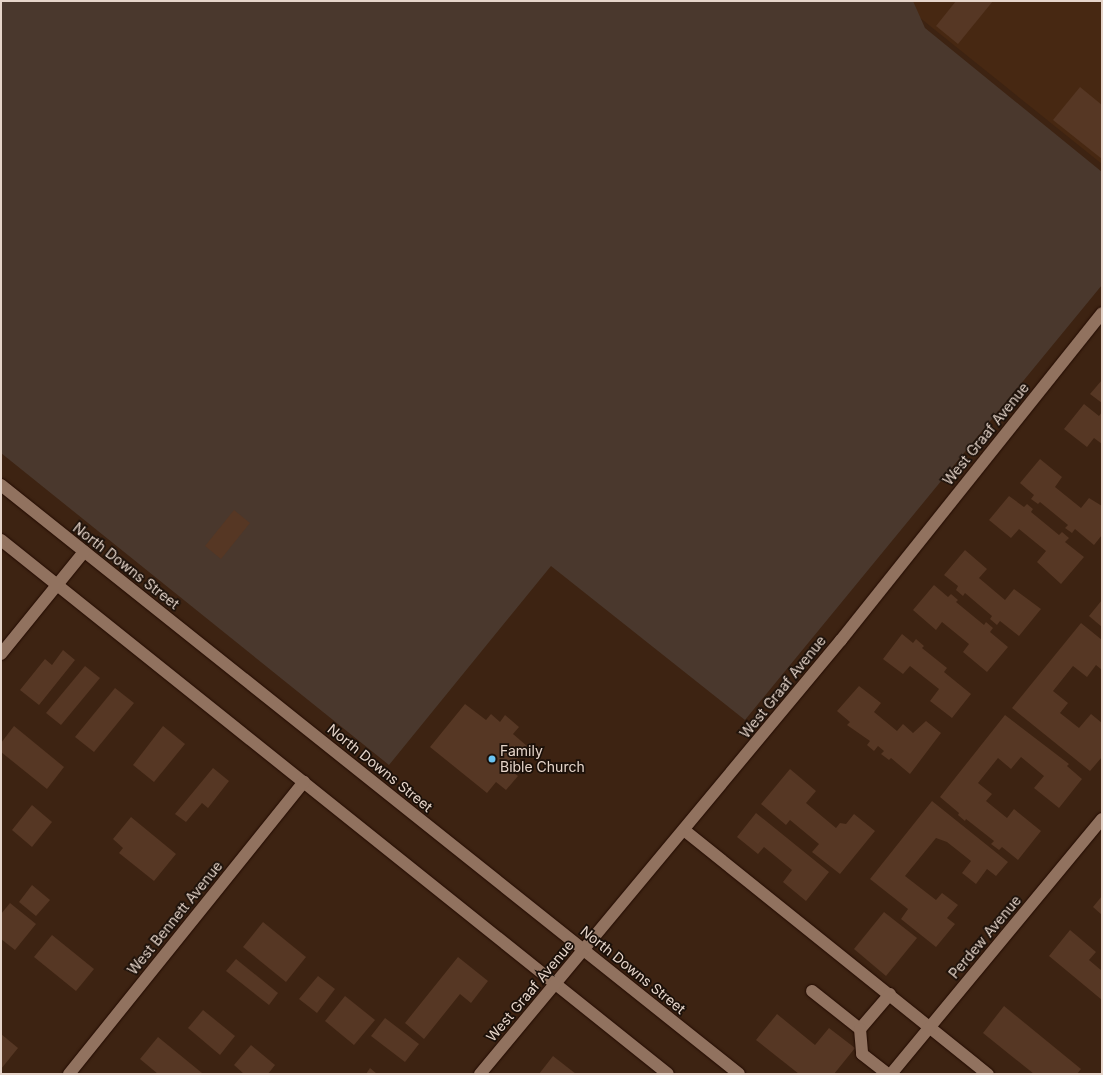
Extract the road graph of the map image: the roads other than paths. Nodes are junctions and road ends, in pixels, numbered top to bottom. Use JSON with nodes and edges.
{"nodes":[{"id":1,"x":1102,"y":313,"type":"edge"},
{"id":2,"x":1,"y":485,"type":"edge"},
{"id":3,"x":1,"y":540,"type":"edge"},
{"id":4,"x":84,"y":552,"type":"junction"},
{"id":5,"x":56,"y":586,"type":"junction"},
{"id":6,"x":1,"y":654,"type":"edge"},
{"id":7,"x":304,"y":782,"type":"junction"},
{"id":8,"x":1102,"y":819,"type":"edge"},
{"id":9,"x":684,"y":830,"type":"junction"},
{"id":10,"x":585,"y":951,"type":"junction"},
{"id":11,"x":556,"y":984,"type":"junction"},
{"id":12,"x":812,"y":991,"type":"dead end"},
{"id":13,"x":890,"y":994,"type":"junction"},
{"id":14,"x":930,"y":1028,"type":"junction"},
{"id":15,"x":860,"y":1029,"type":"junction"},
{"id":16,"x":69,"y":1074,"type":"edge"},
{"id":17,"x":480,"y":1074,"type":"edge"},
{"id":18,"x":668,"y":1074,"type":"edge"},
{"id":19,"x":739,"y":1074,"type":"edge"},
{"id":20,"x":888,"y":1074,"type":"edge"},
{"id":21,"x":891,"y":1074,"type":"edge"},
{"id":22,"x":988,"y":1074,"type":"edge"}],
"edges":[{"from":1,"to":9,"type":"street","name":"West Graaf Avenue"},
{"from":2,"to":4,"type":"street","name":"North Downs Street"},
{"from":3,"to":5,"type":"street"},
{"from":4,"to":5,"type":"street"},
{"from":4,"to":10,"type":"street","name":"North Downs Street"},
{"from":5,"to":6,"type":"street"},
{"from":5,"to":7,"type":"street"},
{"from":7,"to":11,"type":"street"},
{"from":7,"to":16,"type":"street","name":"West Bennett Avenue"},
{"from":8,"to":14,"type":"street","name":"Perdew Avenue"},
{"from":9,"to":10,"type":"street","name":"West Graaf Avenue"},
{"from":9,"to":13,"type":"street"},
{"from":10,"to":11,"type":"street","name":"West Graaf Avenue"},
{"from":10,"to":19,"type":"street","name":"North Downs Street"},
{"from":11,"to":17,"type":"street","name":"West Graaf Avenue"},
{"from":11,"to":18,"type":"street"},
{"from":12,"to":15,"type":"street"},
{"from":13,"to":14,"type":"street"},
{"from":13,"to":15,"type":"street"},
{"from":14,"to":21,"type":"street","name":"Perdew Avenue"},
{"from":14,"to":22,"type":"street"},
{"from":15,"to":20,"type":"street"}]}
